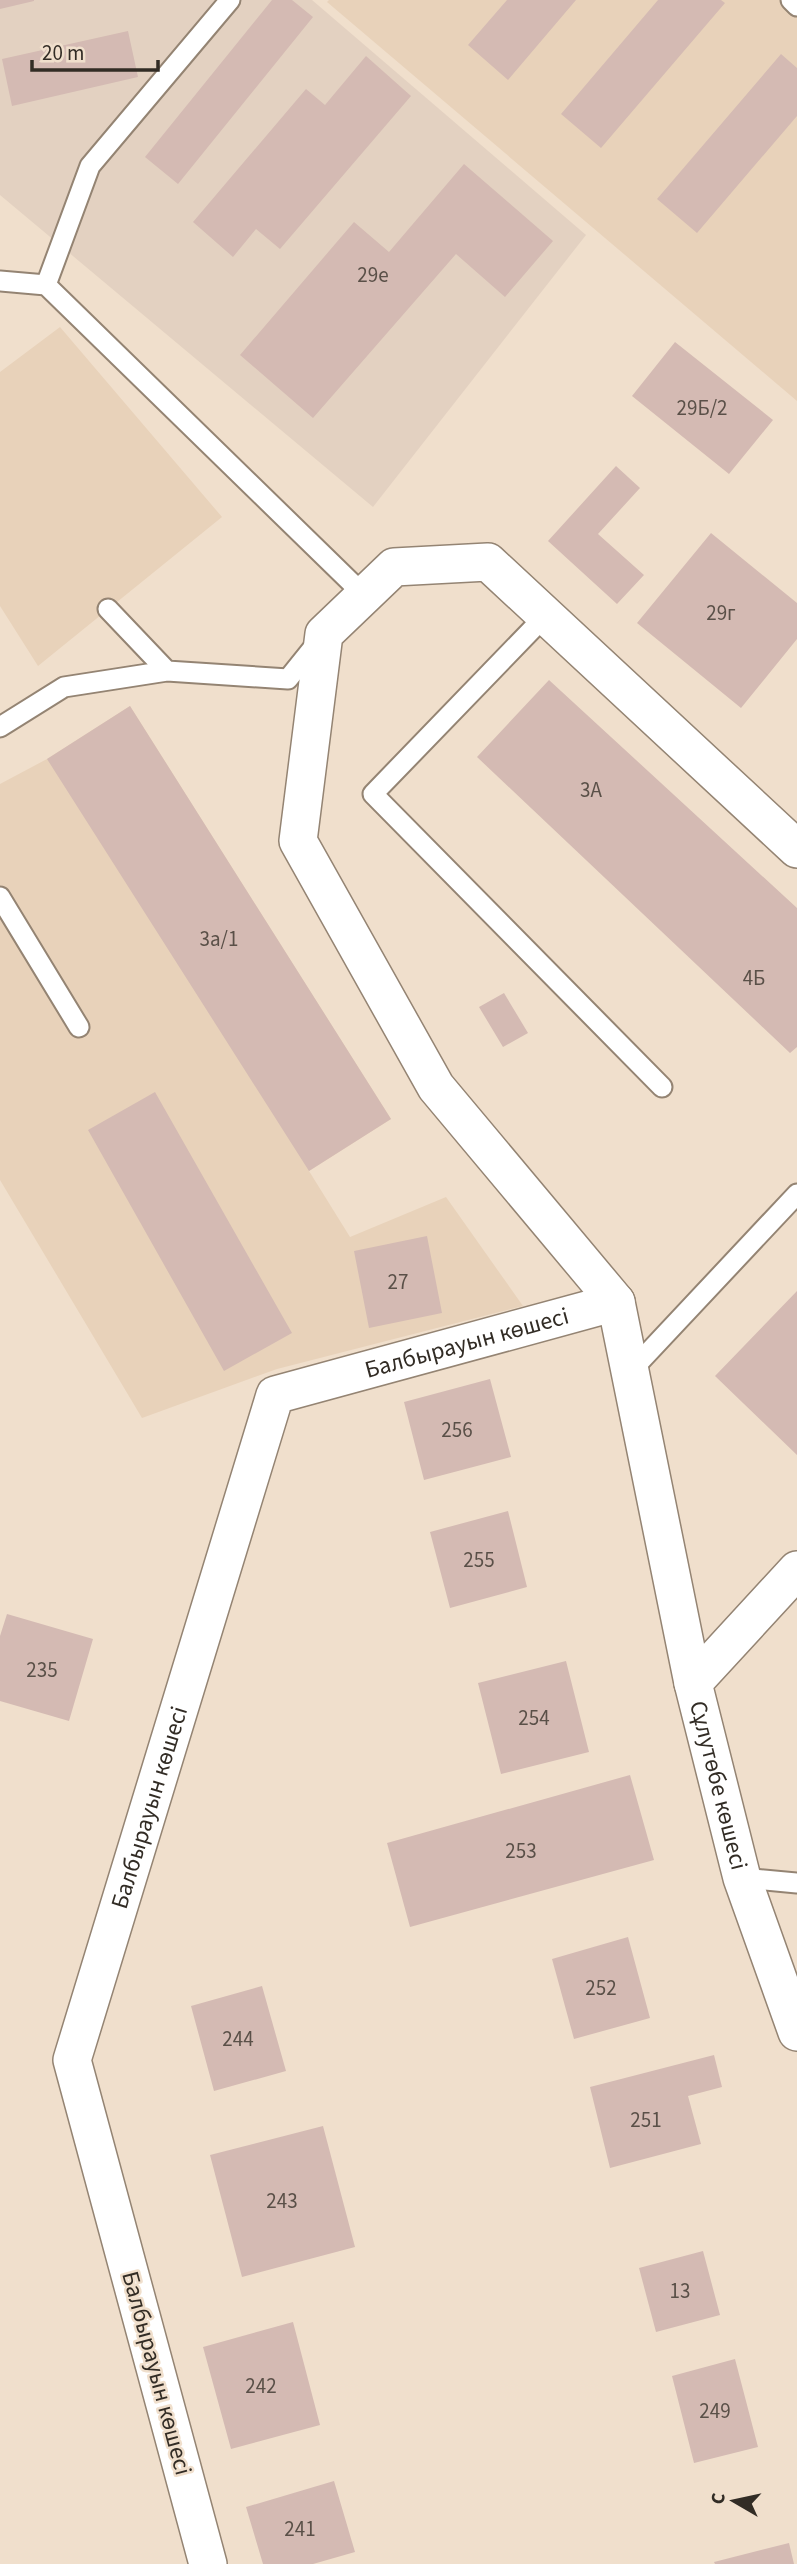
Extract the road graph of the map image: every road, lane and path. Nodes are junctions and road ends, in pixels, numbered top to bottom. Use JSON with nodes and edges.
{"nodes":[{"id":1,"x":230,"y":0,"type":"edge"},
{"id":2,"x":791,"y":0,"type":"edge"},
{"id":3,"x":797,"y":6,"type":"edge"},
{"id":4,"x":0,"y":281,"type":"edge"},
{"id":5,"x":46,"y":285,"type":"junction"},
{"id":6,"x":364,"y":595,"type":"junction"},
{"id":7,"x":108,"y":609,"type":"dead end"},
{"id":8,"x":546,"y":615,"type":"junction"},
{"id":9,"x":324,"y":634,"type":"junction"},
{"id":10,"x":167,"y":671,"type":"junction"},
{"id":11,"x":0,"y":727,"type":"edge"},
{"id":12,"x":797,"y":849,"type":"edge"},
{"id":13,"x":0,"y":897,"type":"edge"},
{"id":14,"x":79,"y":1027,"type":"dead end"},
{"id":15,"x":662,"y":1087,"type":"dead end"},
{"id":16,"x":797,"y":1194,"type":"edge"},
{"id":17,"x":616,"y":1302,"type":"junction"},
{"id":18,"x":630,"y":1372,"type":"junction"},
{"id":19,"x":797,"y":1570,"type":"edge"},
{"id":20,"x":693,"y":1683,"type":"junction"},
{"id":21,"x":742,"y":1878,"type":"junction"},
{"id":22,"x":797,"y":1883,"type":"edge"},
{"id":23,"x":797,"y":2032,"type":"edge"},
{"id":24,"x":208,"y":2564,"type":"edge"}],
"edges":[{"from":1,"to":5,"type":"lane"},
{"from":2,"to":3,"type":"lane"},
{"from":4,"to":5,"type":"lane"},
{"from":5,"to":6,"type":"lane"},
{"from":6,"to":8,"type":"street"},
{"from":6,"to":9,"type":"street"},
{"from":7,"to":10,"type":"lane"},
{"from":8,"to":12,"type":"street"},
{"from":8,"to":15,"type":"lane"},
{"from":9,"to":10,"type":"lane"},
{"from":9,"to":17,"type":"street"},
{"from":10,"to":11,"type":"lane"},
{"from":13,"to":14,"type":"lane"},
{"from":16,"to":18,"type":"lane"},
{"from":17,"to":18,"type":"street"},
{"from":17,"to":24,"type":"street","name":"Балбырауын көшесі"},
{"from":18,"to":20,"type":"street"},
{"from":19,"to":20,"type":"street","name":"Сұлутөбе көшесі"},
{"from":20,"to":21,"type":"street","name":"Сұлутөбе көшесі"},
{"from":21,"to":22,"type":"lane"},
{"from":21,"to":23,"type":"street","name":"Сұлутөбе көшесі"}]}
